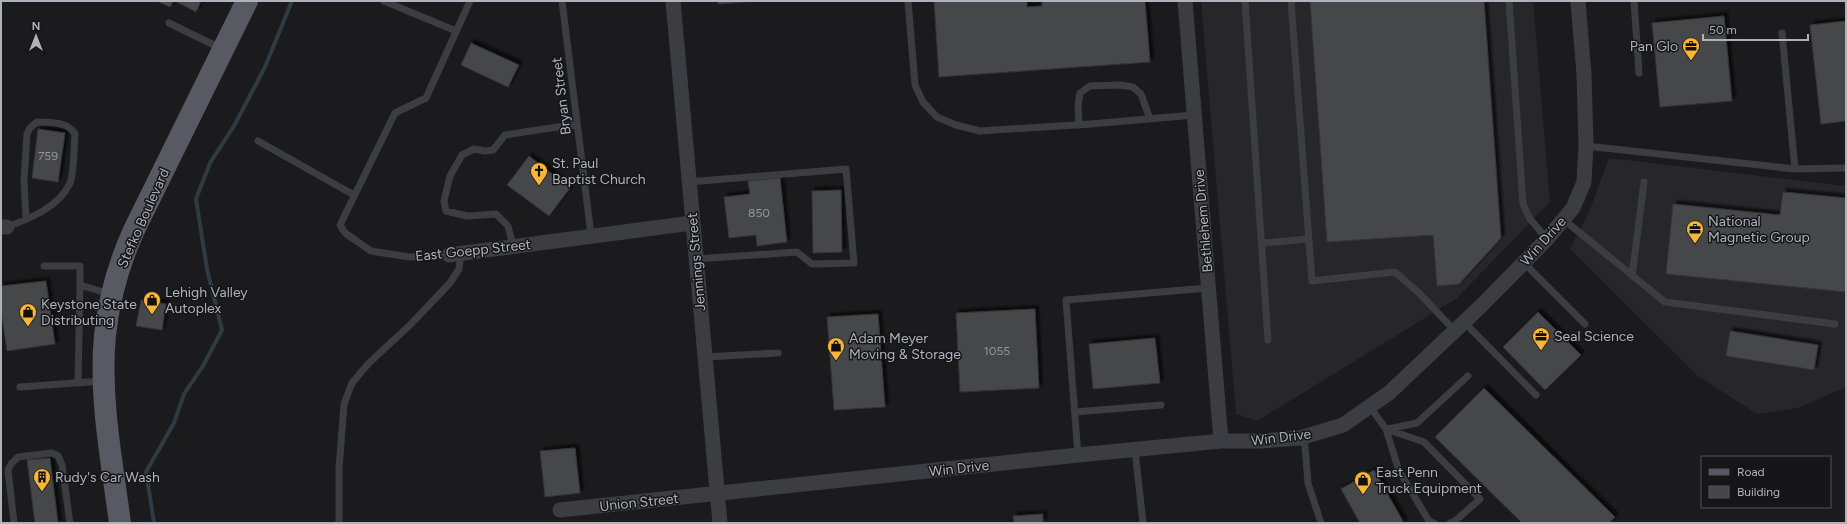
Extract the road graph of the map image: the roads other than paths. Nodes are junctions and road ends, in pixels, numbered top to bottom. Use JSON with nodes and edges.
{"nodes":[{"id":1,"x":247,"y":1,"type":"edge"},
{"id":2,"x":384,"y":1,"type":"edge"},
{"id":3,"x":470,"y":1,"type":"edge"},
{"id":4,"x":562,"y":1,"type":"edge"},
{"id":5,"x":673,"y":1,"type":"edge"},
{"id":6,"x":908,"y":1,"type":"edge"},
{"id":7,"x":1184,"y":1,"type":"edge"},
{"id":8,"x":1245,"y":1,"type":"edge"},
{"id":9,"x":1290,"y":1,"type":"edge"},
{"id":10,"x":1509,"y":1,"type":"edge"},
{"id":11,"x":1578,"y":1,"type":"edge"},
{"id":12,"x":1634,"y":1,"type":"edge"},
{"id":13,"x":168,"y":23,"type":"dead end"},
{"id":14,"x":456,"y":32,"type":"junction"},
{"id":15,"x":1782,"y":33,"type":"dead end"},
{"id":16,"x":224,"y":50,"type":"junction"},
{"id":17,"x":1639,"y":73,"type":"dead end"},
{"id":18,"x":1194,"y":115,"type":"junction"},
{"id":19,"x":1150,"y":119,"type":"junction"},
{"id":20,"x":577,"y":124,"type":"junction"},
{"id":21,"x":1079,"y":125,"type":"junction"},
{"id":22,"x":258,"y":141,"type":"dead end"},
{"id":23,"x":1586,"y":146,"type":"junction"},
{"id":24,"x":1846,"y":168,"type":"edge"},
{"id":25,"x":1795,"y":169,"type":"junction"},
{"id":26,"x":688,"y":182,"type":"junction"},
{"id":27,"x":1644,"y":182,"type":"dead end"},
{"id":28,"x":354,"y":195,"type":"junction"},
{"id":29,"x":26,"y":220,"type":"junction"},
{"id":30,"x":1564,"y":220,"type":"junction"},
{"id":31,"x":692,"y":223,"type":"junction"},
{"id":32,"x":4,"y":227,"type":"edge"},
{"id":33,"x":591,"y":235,"type":"junction"},
{"id":34,"x":1308,"y":239,"type":"junction"},
{"id":35,"x":1547,"y":239,"type":"junction"},
{"id":36,"x":1263,"y":243,"type":"junction"},
{"id":37,"x":513,"y":246,"type":"junction"},
{"id":38,"x":455,"y":254,"type":"junction"},
{"id":39,"x":696,"y":259,"type":"junction"},
{"id":40,"x":1524,"y":263,"type":"junction"},
{"id":41,"x":44,"y":266,"type":"dead end"},
{"id":42,"x":1632,"y":276,"type":"junction"},
{"id":43,"x":80,"y":285,"type":"junction"},
{"id":44,"x":1208,"y":288,"type":"junction"},
{"id":45,"x":112,"y":294,"type":"junction"},
{"id":46,"x":1585,"y":324,"type":"dead end"},
{"id":47,"x":1835,"y":324,"type":"dead end"},
{"id":48,"x":1459,"y":326,"type":"junction"},
{"id":49,"x":1268,"y":340,"type":"dead end"},
{"id":50,"x":778,"y":353,"type":"dead end"},
{"id":51,"x":705,"y":357,"type":"junction"},
{"id":52,"x":1468,"y":376,"type":"dead end"},
{"id":53,"x":104,"y":381,"type":"junction"},
{"id":54,"x":78,"y":383,"type":"junction"},
{"id":55,"x":20,"y":387,"type":"dead end"},
{"id":56,"x":1536,"y":395,"type":"dead end"},
{"id":57,"x":1161,"y":405,"type":"dead end"},
{"id":58,"x":1370,"y":407,"type":"junction"},
{"id":59,"x":1075,"y":412,"type":"junction"},
{"id":60,"x":1386,"y":429,"type":"junction"},
{"id":61,"x":1300,"y":438,"type":"junction"},
{"id":62,"x":1221,"y":441,"type":"junction"},
{"id":63,"x":1136,"y":450,"type":"junction"},
{"id":64,"x":1078,"y":455,"type":"junction"},
{"id":65,"x":718,"y":494,"type":"junction"},
{"id":66,"x":560,"y":510,"type":"dead end"},
{"id":67,"x":14,"y":523,"type":"edge"},
{"id":68,"x":70,"y":523,"type":"edge"},
{"id":69,"x":120,"y":523,"type":"edge"},
{"id":70,"x":339,"y":523,"type":"edge"},
{"id":71,"x":720,"y":523,"type":"edge"},
{"id":72,"x":1143,"y":523,"type":"edge"},
{"id":73,"x":1321,"y":523,"type":"edge"},
{"id":74,"x":1434,"y":523,"type":"edge"},
{"id":75,"x":1450,"y":523,"type":"edge"}],
"edges":[{"from":1,"to":16,"type":"main road","name":"Stefko Boulevard"},
{"from":2,"to":14,"type":"lane"},
{"from":3,"to":14,"type":"lane"},
{"from":4,"to":20,"type":"lane","name":"Bryan Street"},
{"from":5,"to":26,"type":"street","name":"Jennings Street"},
{"from":6,"to":21,"type":"lane"},
{"from":7,"to":18,"type":"street","name":"Bethlehem Drive"},
{"from":8,"to":36,"type":"lane"},
{"from":9,"to":34,"type":"lane"},
{"from":10,"to":35,"type":"lane"},
{"from":11,"to":23,"type":"street","name":"Win Drive"},
{"from":12,"to":17,"type":"lane"},
{"from":13,"to":16,"type":"lane"},
{"from":14,"to":28,"type":"lane","name":"East Goepp Street"},
{"from":15,"to":25,"type":"lane"},
{"from":16,"to":45,"type":"main road","name":"Stefko Boulevard"},
{"from":18,"to":19,"type":"lane"},
{"from":18,"to":44,"type":"street","name":"Bethlehem Drive"},
{"from":19,"to":21,"type":"lane"},
{"from":19,"to":21,"type":"lane"},
{"from":20,"to":33,"type":"lane","name":"Bryan Street"},
{"from":20,"to":37,"type":"lane"},
{"from":22,"to":28,"type":"lane"},
{"from":23,"to":25,"type":"lane"},
{"from":23,"to":30,"type":"street","name":"Win Drive"},
{"from":24,"to":25,"type":"lane"},
{"from":26,"to":31,"type":"street","name":"Jennings Street"},
{"from":26,"to":39,"type":"lane"},
{"from":27,"to":42,"type":"lane"},
{"from":28,"to":38,"type":"lane","name":"East Goepp Street"},
{"from":29,"to":29,"type":"lane"},
{"from":29,"to":32,"type":"lane"},
{"from":30,"to":35,"type":"street","name":"Win Drive"},
{"from":30,"to":42,"type":"lane"},
{"from":31,"to":33,"type":"street","name":"East Goepp Street"},
{"from":31,"to":39,"type":"street","name":"Jennings Street"},
{"from":33,"to":37,"type":"street","name":"East Goepp Street"},
{"from":34,"to":36,"type":"lane"},
{"from":34,"to":48,"type":"lane"},
{"from":35,"to":40,"type":"street","name":"Win Drive"},
{"from":36,"to":49,"type":"lane"},
{"from":37,"to":38,"type":"street","name":"East Goepp Street"},
{"from":38,"to":70,"type":"lane"},
{"from":39,"to":51,"type":"street","name":"Jennings Street"},
{"from":40,"to":46,"type":"lane"},
{"from":40,"to":48,"type":"street","name":"Win Drive"},
{"from":41,"to":43,"type":"lane"},
{"from":42,"to":47,"type":"lane"},
{"from":43,"to":45,"type":"lane"},
{"from":43,"to":54,"type":"lane"},
{"from":44,"to":59,"type":"lane"},
{"from":44,"to":62,"type":"street","name":"Bethlehem Drive"},
{"from":45,"to":53,"type":"main road","name":"Stefko Boulevard"},
{"from":48,"to":56,"type":"lane"},
{"from":48,"to":58,"type":"street","name":"Win Drive"},
{"from":50,"to":51,"type":"lane"},
{"from":51,"to":65,"type":"street","name":"Jennings Street"},
{"from":52,"to":60,"type":"lane"},
{"from":53,"to":54,"type":"lane"},
{"from":53,"to":69,"type":"main road","name":"Stefko Boulevard"},
{"from":54,"to":55,"type":"lane"},
{"from":57,"to":59,"type":"lane"},
{"from":58,"to":60,"type":"lane"},
{"from":58,"to":61,"type":"street","name":"Win Drive"},
{"from":59,"to":64,"type":"lane"},
{"from":60,"to":74,"type":"lane"},
{"from":60,"to":75,"type":"lane"},
{"from":61,"to":62,"type":"street","name":"Win Drive"},
{"from":61,"to":73,"type":"lane"},
{"from":62,"to":63,"type":"street","name":"Win Drive"},
{"from":63,"to":64,"type":"street","name":"Win Drive"},
{"from":63,"to":72,"type":"lane"},
{"from":64,"to":65,"type":"street","name":"Win Drive"},
{"from":65,"to":66,"type":"street","name":"Union Street"},
{"from":65,"to":71,"type":"street","name":"Jennings Street"},
{"from":67,"to":68,"type":"lane"}]}
